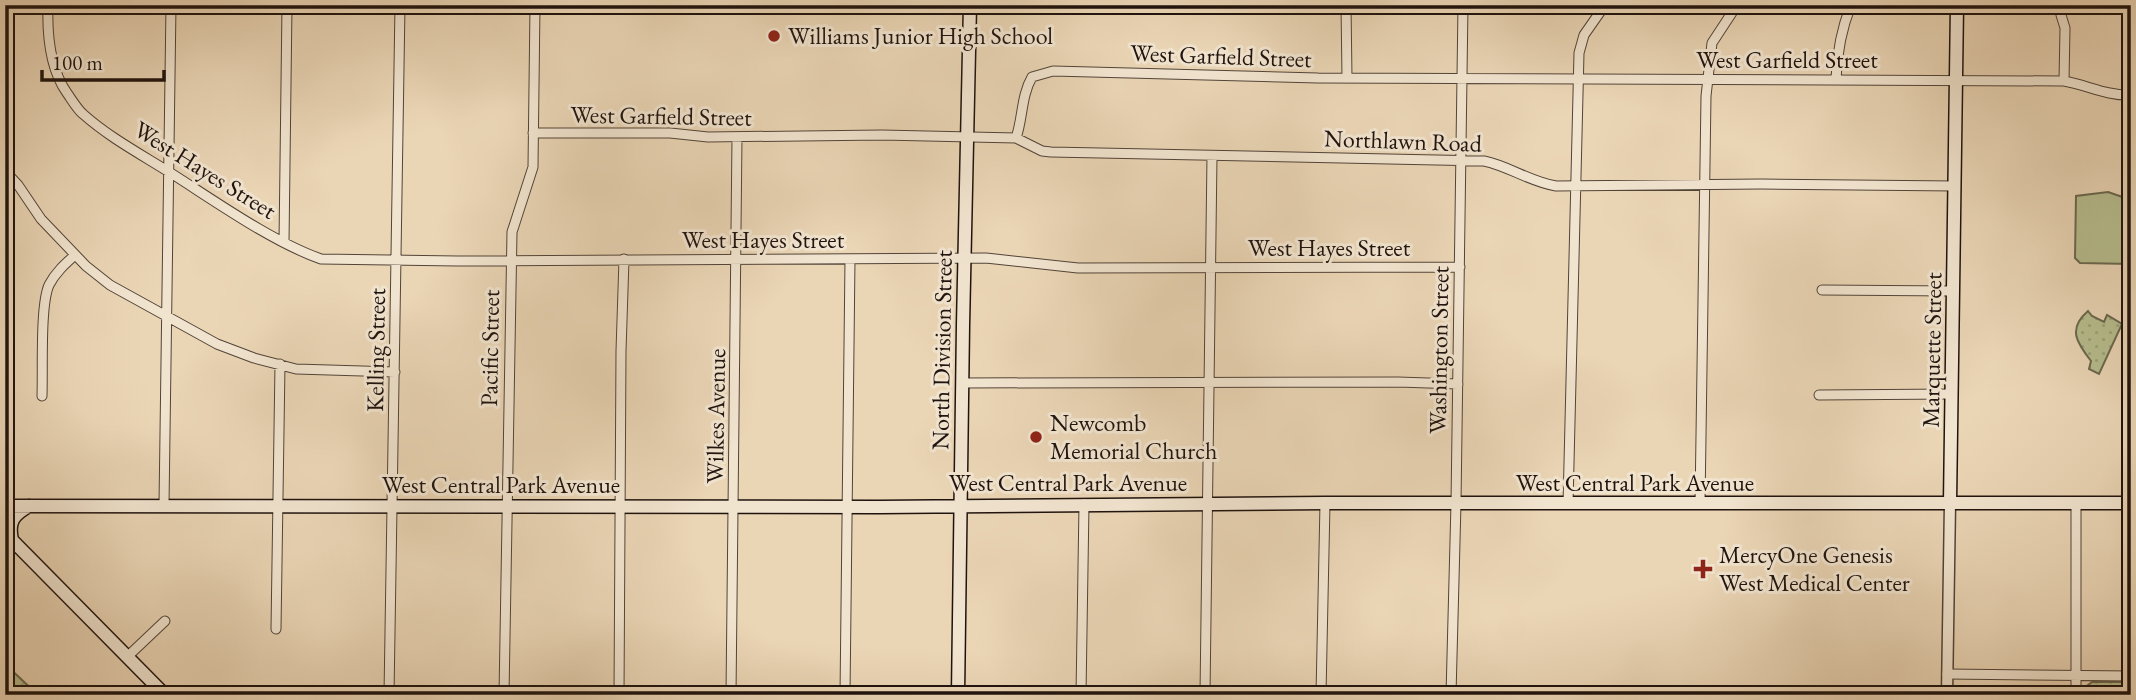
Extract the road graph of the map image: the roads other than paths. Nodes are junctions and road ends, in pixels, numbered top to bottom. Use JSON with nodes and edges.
{"nodes":[{"id":1,"x":48,"y":5,"type":"edge"},
{"id":2,"x":171,"y":5,"type":"edge"},
{"id":3,"x":287,"y":5,"type":"edge"},
{"id":4,"x":400,"y":5,"type":"edge"},
{"id":5,"x":535,"y":5,"type":"edge"},
{"id":6,"x":970,"y":5,"type":"edge"},
{"id":7,"x":1346,"y":5,"type":"edge"},
{"id":8,"x":1463,"y":5,"type":"edge"},
{"id":9,"x":1605,"y":5,"type":"edge"},
{"id":10,"x":1737,"y":5,"type":"edge"},
{"id":11,"x":1852,"y":5,"type":"edge"},
{"id":12,"x":1957,"y":5,"type":"edge"},
{"id":13,"x":2061,"y":15,"type":"dead end"},
{"id":14,"x":1347,"y":78,"type":"junction"},
{"id":15,"x":1462,"y":78,"type":"junction"},
{"id":16,"x":1578,"y":78,"type":"junction"},
{"id":17,"x":1708,"y":78,"type":"junction"},
{"id":18,"x":1836,"y":79,"type":"junction"},
{"id":19,"x":1956,"y":80,"type":"junction"},
{"id":20,"x":2064,"y":81,"type":"junction"},
{"id":21,"x":2131,"y":95,"type":"edge"},
{"id":22,"x":533,"y":133,"type":"junction"},
{"id":23,"x":737,"y":137,"type":"junction"},
{"id":24,"x":967,"y":137,"type":"junction"},
{"id":25,"x":1016,"y":138,"type":"junction"},
{"id":26,"x":1212,"y":156,"type":"junction"},
{"id":27,"x":1461,"y":160,"type":"junction"},
{"id":28,"x":5,"y":172,"type":"edge"},
{"id":29,"x":169,"y":172,"type":"junction"},
{"id":30,"x":1704,"y":185,"type":"junction"},
{"id":31,"x":1575,"y":186,"type":"junction"},
{"id":32,"x":1955,"y":186,"type":"junction"},
{"id":33,"x":284,"y":242,"type":"junction"},
{"id":34,"x":75,"y":255,"type":"junction"},
{"id":35,"x":964,"y":258,"type":"junction"},
{"id":36,"x":624,"y":259,"type":"junction"},
{"id":37,"x":737,"y":259,"type":"junction"},
{"id":38,"x":850,"y":259,"type":"junction"},
{"id":39,"x":511,"y":260,"type":"junction"},
{"id":40,"x":396,"y":261,"type":"junction"},
{"id":41,"x":1460,"y":267,"type":"junction"},
{"id":42,"x":1210,"y":268,"type":"junction"},
{"id":43,"x":1822,"y":290,"type":"dead end"},
{"id":44,"x":1954,"y":291,"type":"junction"},
{"id":45,"x":168,"y":317,"type":"junction"},
{"id":46,"x":280,"y":365,"type":"junction"},
{"id":47,"x":395,"y":372,"type":"junction"},
{"id":48,"x":962,"y":383,"type":"junction"},
{"id":49,"x":1208,"y":383,"type":"junction"},
{"id":50,"x":1458,"y":384,"type":"junction"},
{"id":51,"x":1952,"y":394,"type":"junction"},
{"id":52,"x":43,"y":396,"type":"dead end"},
{"id":53,"x":1819,"y":396,"type":"dead end"},
{"id":54,"x":1206,"y":503,"type":"junction"},
{"id":55,"x":1325,"y":503,"type":"junction"},
{"id":56,"x":1456,"y":503,"type":"junction"},
{"id":57,"x":1950,"y":503,"type":"junction"},
{"id":58,"x":2076,"y":503,"type":"junction"},
{"id":59,"x":2131,"y":503,"type":"edge"},
{"id":60,"x":1084,"y":504,"type":"junction"},
{"id":61,"x":1568,"y":504,"type":"junction"},
{"id":62,"x":1700,"y":504,"type":"junction"},
{"id":63,"x":164,"y":505,"type":"junction"},
{"id":64,"x":962,"y":505,"type":"junction"},
{"id":65,"x":5,"y":506,"type":"edge"},
{"id":66,"x":29,"y":506,"type":"junction"},
{"id":67,"x":277,"y":506,"type":"junction"},
{"id":68,"x":393,"y":506,"type":"junction"},
{"id":69,"x":507,"y":506,"type":"junction"},
{"id":70,"x":620,"y":506,"type":"junction"},
{"id":71,"x":734,"y":506,"type":"junction"},
{"id":72,"x":848,"y":506,"type":"junction"},
{"id":73,"x":9,"y":537,"type":"edge"},
{"id":74,"x":165,"y":621,"type":"dead end"},
{"id":75,"x":276,"y":629,"type":"dead end"},
{"id":76,"x":127,"y":657,"type":"junction"},
{"id":77,"x":1947,"y":674,"type":"junction"},
{"id":78,"x":2075,"y":676,"type":"junction"},
{"id":79,"x":2131,"y":676,"type":"edge"},
{"id":80,"x":165,"y":695,"type":"edge"},
{"id":81,"x":389,"y":695,"type":"edge"},
{"id":82,"x":504,"y":695,"type":"edge"},
{"id":83,"x":619,"y":695,"type":"edge"},
{"id":84,"x":731,"y":695,"type":"edge"},
{"id":85,"x":845,"y":695,"type":"edge"},
{"id":86,"x":958,"y":695,"type":"edge"},
{"id":87,"x":1081,"y":695,"type":"edge"},
{"id":88,"x":1205,"y":695,"type":"edge"},
{"id":89,"x":1321,"y":695,"type":"edge"},
{"id":90,"x":1451,"y":695,"type":"edge"},
{"id":91,"x":1947,"y":695,"type":"edge"},
{"id":92,"x":2076,"y":695,"type":"edge"}],
"edges":[{"from":1,"to":29,"type":"street","name":"West Hayes Street"},
{"from":2,"to":29,"type":"street"},
{"from":3,"to":33,"type":"street"},
{"from":4,"to":40,"type":"street","name":"Kelling Street"},
{"from":5,"to":22,"type":"street","name":"Pacific Street"},
{"from":6,"to":24,"type":"main road","name":"North Division Street"},
{"from":7,"to":14,"type":"street"},
{"from":8,"to":15,"type":"street","name":"Washington Street"},
{"from":9,"to":16,"type":"street"},
{"from":10,"to":17,"type":"street"},
{"from":11,"to":18,"type":"street"},
{"from":12,"to":19,"type":"main road","name":"Marquette Street"},
{"from":13,"to":20,"type":"street"},
{"from":14,"to":15,"type":"street","name":"West Garfield Street"},
{"from":14,"to":25,"type":"street","name":"West Garfield Street"},
{"from":15,"to":16,"type":"street","name":"West Garfield Street"},
{"from":15,"to":27,"type":"street","name":"Washington Street"},
{"from":16,"to":17,"type":"street","name":"West Garfield Street"},
{"from":16,"to":31,"type":"street"},
{"from":17,"to":18,"type":"street","name":"West Garfield Street"},
{"from":17,"to":30,"type":"street"},
{"from":18,"to":19,"type":"street","name":"West Garfield Street"},
{"from":19,"to":20,"type":"street","name":"West Garfield Street"},
{"from":19,"to":32,"type":"main road","name":"Marquette Street"},
{"from":20,"to":21,"type":"street","name":"West Garfield Street"},
{"from":22,"to":23,"type":"street","name":"West Garfield Street"},
{"from":22,"to":39,"type":"street","name":"Pacific Street"},
{"from":23,"to":24,"type":"street","name":"West Garfield Street"},
{"from":23,"to":37,"type":"street","name":"Wilkes Avenue"},
{"from":24,"to":25,"type":"street","name":"West Garfield Street"},
{"from":24,"to":35,"type":"main road","name":"North Division Street"},
{"from":25,"to":26,"type":"street","name":"Northlawn Road"},
{"from":26,"to":27,"type":"street","name":"Northlawn Road"},
{"from":26,"to":42,"type":"street"},
{"from":27,"to":31,"type":"street","name":"Northlawn Road"},
{"from":27,"to":41,"type":"street","name":"Washington Street"},
{"from":28,"to":34,"type":"street"},
{"from":29,"to":33,"type":"street","name":"West Hayes Street"},
{"from":29,"to":45,"type":"street"},
{"from":30,"to":31,"type":"street","name":"Northlawn Road"},
{"from":30,"to":32,"type":"street","name":"Northlawn Road"},
{"from":30,"to":62,"type":"street"},
{"from":31,"to":61,"type":"street"},
{"from":32,"to":44,"type":"main road","name":"Marquette Street"},
{"from":33,"to":40,"type":"street","name":"West Hayes Street"},
{"from":34,"to":45,"type":"street"},
{"from":34,"to":52,"type":"street"},
{"from":35,"to":38,"type":"street","name":"West Hayes Street"},
{"from":35,"to":42,"type":"street","name":"West Hayes Street"},
{"from":35,"to":48,"type":"main road","name":"North Division Street"},
{"from":36,"to":37,"type":"street","name":"West Hayes Street"},
{"from":36,"to":39,"type":"street","name":"West Hayes Street"},
{"from":36,"to":70,"type":"street"},
{"from":37,"to":38,"type":"street","name":"West Hayes Street"},
{"from":37,"to":71,"type":"street","name":"Wilkes Avenue"},
{"from":38,"to":72,"type":"street"},
{"from":39,"to":40,"type":"street","name":"West Hayes Street"},
{"from":39,"to":69,"type":"street","name":"Pacific Street"},
{"from":40,"to":47,"type":"street","name":"Kelling Street"},
{"from":41,"to":42,"type":"street","name":"West Hayes Street"},
{"from":41,"to":50,"type":"street","name":"Washington Street"},
{"from":42,"to":49,"type":"street"},
{"from":43,"to":44,"type":"street"},
{"from":44,"to":51,"type":"main road","name":"Marquette Street"},
{"from":45,"to":46,"type":"street"},
{"from":45,"to":63,"type":"street"},
{"from":46,"to":47,"type":"street"},
{"from":46,"to":67,"type":"street"},
{"from":47,"to":68,"type":"street","name":"Kelling Street"},
{"from":48,"to":49,"type":"street"},
{"from":48,"to":64,"type":"main road","name":"North Division Street"},
{"from":49,"to":50,"type":"street"},
{"from":49,"to":54,"type":"street"},
{"from":50,"to":56,"type":"street","name":"Washington Street"},
{"from":51,"to":53,"type":"street"},
{"from":51,"to":57,"type":"main road","name":"Marquette Street"},
{"from":54,"to":55,"type":"main road","name":"West Central Park Avenue"},
{"from":54,"to":60,"type":"main road","name":"West Central Park Avenue"},
{"from":54,"to":88,"type":"street"},
{"from":55,"to":56,"type":"main road","name":"West Central Park Avenue"},
{"from":55,"to":89,"type":"street"},
{"from":56,"to":61,"type":"main road","name":"West Central Park Avenue"},
{"from":56,"to":90,"type":"street","name":"Washington Street"},
{"from":57,"to":58,"type":"main road","name":"West Central Park Avenue"},
{"from":57,"to":62,"type":"main road","name":"West Central Park Avenue"},
{"from":57,"to":77,"type":"street","name":"Marquette Street"},
{"from":58,"to":59,"type":"main road","name":"West Central Park Avenue"},
{"from":58,"to":78,"type":"street"},
{"from":60,"to":64,"type":"main road","name":"West Central Park Avenue"},
{"from":60,"to":87,"type":"street"},
{"from":61,"to":62,"type":"main road","name":"West Central Park Avenue"},
{"from":63,"to":66,"type":"main road","name":"West Central Park Avenue"},
{"from":63,"to":67,"type":"main road","name":"West Central Park Avenue"},
{"from":64,"to":72,"type":"main road","name":"West Central Park Avenue"},
{"from":64,"to":86,"type":"main road","name":"North Division Street"},
{"from":65,"to":66,"type":"main road","name":"West Central Park Avenue"},
{"from":66,"to":73,"type":"main road"},
{"from":67,"to":68,"type":"main road","name":"West Central Park Avenue"},
{"from":67,"to":75,"type":"street"},
{"from":68,"to":69,"type":"main road","name":"West Central Park Avenue"},
{"from":68,"to":81,"type":"street","name":"Kelling Street"},
{"from":69,"to":70,"type":"main road","name":"West Central Park Avenue"},
{"from":69,"to":82,"type":"street","name":"Pacific Street"},
{"from":70,"to":71,"type":"main road","name":"West Central Park Avenue"},
{"from":70,"to":83,"type":"street"},
{"from":71,"to":72,"type":"main road","name":"West Central Park Avenue"},
{"from":71,"to":84,"type":"street","name":"Wilkes Avenue"},
{"from":72,"to":85,"type":"street"},
{"from":73,"to":76,"type":"main road"},
{"from":74,"to":76,"type":"street"},
{"from":76,"to":80,"type":"main road"},
{"from":77,"to":78,"type":"street"},
{"from":77,"to":91,"type":"street","name":"Marquette Street"},
{"from":78,"to":79,"type":"street"},
{"from":78,"to":92,"type":"street"}]}
